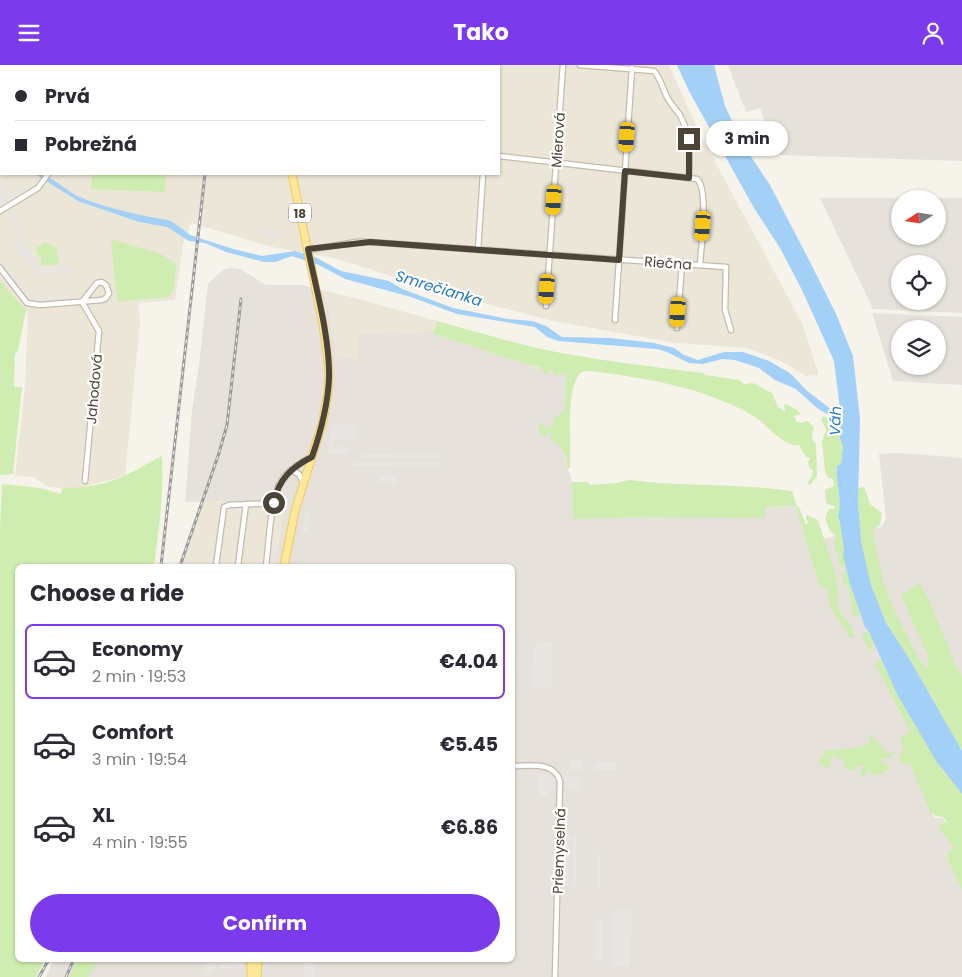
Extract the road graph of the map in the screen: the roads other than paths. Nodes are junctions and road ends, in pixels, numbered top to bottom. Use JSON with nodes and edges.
{"nodes":[{"id":1,"x":563,"y":65,"type":"edge"},
{"id":2,"x":580,"y":65,"type":"edge"},
{"id":3,"x":632,"y":68,"type":"junction"},
{"id":4,"x":500,"y":156,"type":"edge"},
{"id":5,"x":556,"y":163,"type":"junction"},
{"id":6,"x":625,"y":171,"type":"junction"},
{"id":7,"x":47,"y":175,"type":"edge"},
{"id":8,"x":292,"y":175,"type":"edge"},
{"id":9,"x":483,"y":175,"type":"edge"},
{"id":10,"x":689,"y":178,"type":"junction"},
{"id":11,"x":0,"y":211,"type":"edge"},
{"id":12,"x":478,"y":250,"type":"junction"},
{"id":13,"x":308,"y":251,"type":"junction"},
{"id":14,"x":550,"y":255,"type":"junction"},
{"id":15,"x":619,"y":260,"type":"junction"},
{"id":16,"x":682,"y":264,"type":"junction"},
{"id":17,"x":700,"y":265,"type":"junction"},
{"id":18,"x":0,"y":268,"type":"edge"},
{"id":19,"x":82,"y":301,"type":"junction"},
{"id":20,"x":546,"y":306,"type":"dead end"},
{"id":21,"x":615,"y":320,"type":"dead end"},
{"id":22,"x":677,"y":328,"type":"dead end"},
{"id":23,"x":731,"y":330,"type":"dead end"},
{"id":24,"x":312,"y":457,"type":"junction"},
{"id":25,"x":291,"y":470,"type":"junction"},
{"id":26,"x":85,"y":481,"type":"dead end"},
{"id":27,"x":303,"y":482,"type":"junction"},
{"id":28,"x":274,"y":503,"type":"junction"},
{"id":29,"x":246,"y":504,"type":"junction"},
{"id":30,"x":216,"y":564,"type":"edge"},
{"id":31,"x":238,"y":564,"type":"edge"},
{"id":32,"x":266,"y":564,"type":"edge"},
{"id":33,"x":284,"y":564,"type":"edge"},
{"id":34,"x":515,"y":766,"type":"edge"},
{"id":35,"x":251,"y":962,"type":"edge"},
{"id":36,"x":258,"y":962,"type":"edge"},
{"id":37,"x":251,"y":977,"type":"edge"},
{"id":38,"x":257,"y":977,"type":"edge"},
{"id":39,"x":555,"y":977,"type":"edge"}],
"edges":[{"from":1,"to":5,"type":"street","name":"Mierová"},
{"from":2,"to":3,"type":"street"},
{"from":3,"to":6,"type":"street"},
{"from":3,"to":10,"type":"street"},
{"from":4,"to":5,"type":"street"},
{"from":5,"to":6,"type":"street"},
{"from":5,"to":14,"type":"street","name":"Mierová"},
{"from":6,"to":10,"type":"street"},
{"from":6,"to":15,"type":"street"},
{"from":7,"to":11,"type":"street"},
{"from":8,"to":13,"type":"main road","number":"18"},
{"from":9,"to":12,"type":"street"},
{"from":10,"to":17,"type":"street"},
{"from":12,"to":13,"type":"street","name":"Riečna"},
{"from":12,"to":14,"type":"street","name":"Riečna"},
{"from":13,"to":24,"type":"main road","number":"18"},
{"from":14,"to":15,"type":"street","name":"Riečna"},
{"from":14,"to":20,"type":"street","name":"Mierová"},
{"from":15,"to":16,"type":"street","name":"Riečna"},
{"from":15,"to":21,"type":"street"},
{"from":16,"to":17,"type":"street","name":"Riečna"},
{"from":16,"to":22,"type":"street"},
{"from":17,"to":23,"type":"street","name":"Riečna"},
{"from":18,"to":19,"type":"street"},
{"from":19,"to":19,"type":"street"},
{"from":19,"to":26,"type":"street","name":"Jahodová"},
{"from":24,"to":25,"type":"street"},
{"from":24,"to":27,"type":"main road","number":"18"},
{"from":25,"to":27,"type":"street"},
{"from":25,"to":28,"type":"street"},
{"from":27,"to":33,"type":"main road","number":"18"},
{"from":28,"to":29,"type":"street"},
{"from":28,"to":32,"type":"street"},
{"from":29,"to":30,"type":"street"},
{"from":29,"to":31,"type":"street"},
{"from":34,"to":39,"type":"street","name":"Priemyselná"},
{"from":35,"to":37,"type":"main road"},
{"from":36,"to":38,"type":"main road"}]}
